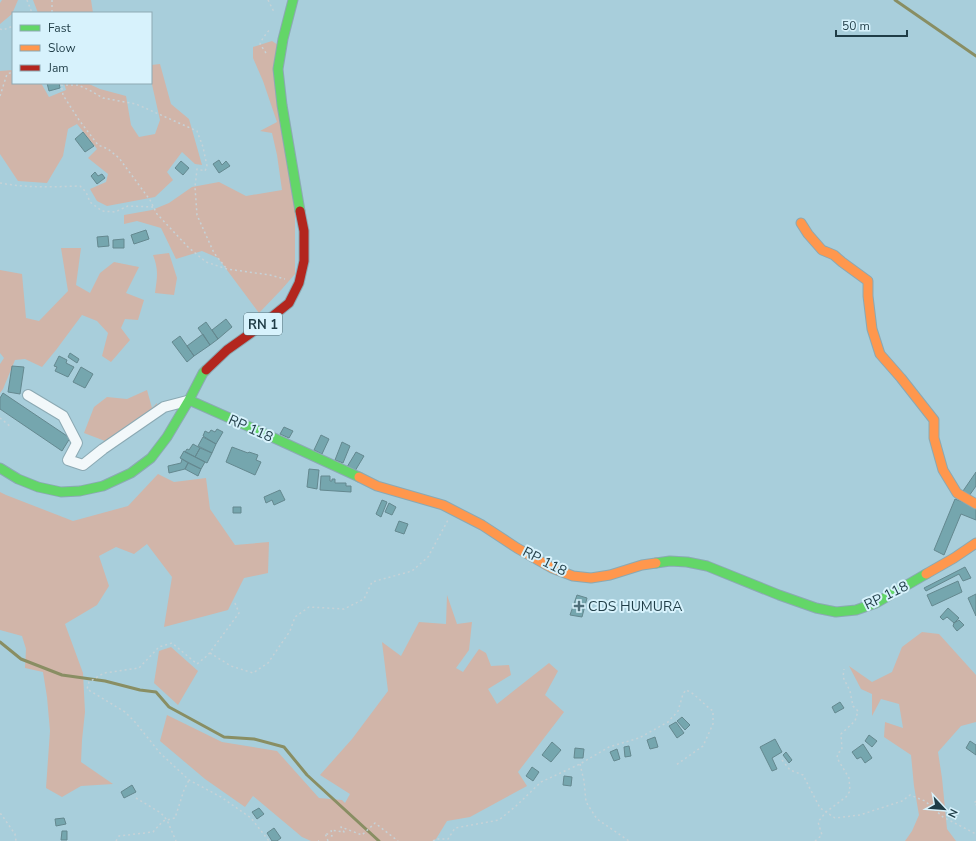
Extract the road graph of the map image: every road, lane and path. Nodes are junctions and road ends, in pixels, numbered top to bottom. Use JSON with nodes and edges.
{"nodes":[{"id":1,"x":27,"y":0,"type":"edge"},
{"id":2,"x":52,"y":0,"type":"edge"},
{"id":3,"x":293,"y":0,"type":"edge"},
{"id":4,"x":32,"y":12,"type":"edge"},
{"id":5,"x":52,"y":12,"type":"edge"},
{"id":6,"x":12,"y":26,"type":"edge"},
{"id":7,"x":0,"y":29,"type":"edge"},
{"id":8,"x":12,"y":72,"type":"edge"},
{"id":9,"x":61,"y":84,"type":"edge"},
{"id":10,"x":0,"y":96,"type":"edge"},
{"id":11,"x":0,"y":183,"type":"edge"},
{"id":12,"x":154,"y":207,"type":"junction"},
{"id":13,"x":801,"y":223,"type":"dead end"},
{"id":14,"x":227,"y":269,"type":"junction"},
{"id":15,"x":299,"y":283,"type":"junction"},
{"id":16,"x":28,"y":395,"type":"dead end"},
{"id":17,"x":189,"y":400,"type":"junction"},
{"id":18,"x":0,"y":418,"type":"edge"},
{"id":19,"x":11,"y":426,"type":"dead end"},
{"id":20,"x":0,"y":468,"type":"edge"},
{"id":21,"x":976,"y":504,"type":"edge"},
{"id":22,"x":454,"y":510,"type":"junction"},
{"id":23,"x":976,"y":544,"type":"edge"},
{"id":24,"x":235,"y":603,"type":"dead end"},
{"id":25,"x":210,"y":653,"type":"junction"},
{"id":26,"x":844,"y":669,"type":"dead end"},
{"id":27,"x":782,"y":760,"type":"dead end"},
{"id":28,"x":580,"y":764,"type":"junction"},
{"id":29,"x":676,"y":765,"type":"dead end"},
{"id":30,"x":189,"y":780,"type":"junction"},
{"id":31,"x":136,"y":798,"type":"dead end"},
{"id":32,"x":976,"y":801,"type":"edge"},
{"id":33,"x":976,"y":805,"type":"edge"},
{"id":34,"x":826,"y":812,"type":"junction"},
{"id":35,"x":0,"y":814,"type":"edge"},
{"id":36,"x":168,"y":820,"type":"junction"},
{"id":37,"x":976,"y":834,"type":"edge"},
{"id":38,"x":16,"y":841,"type":"edge"},
{"id":39,"x":116,"y":841,"type":"edge"},
{"id":40,"x":176,"y":841,"type":"edge"},
{"id":41,"x":270,"y":841,"type":"edge"},
{"id":42,"x":328,"y":841,"type":"edge"},
{"id":43,"x":398,"y":841,"type":"edge"},
{"id":44,"x":433,"y":841,"type":"edge"},
{"id":45,"x":629,"y":841,"type":"edge"},
{"id":46,"x":815,"y":841,"type":"edge"}],
"edges":[{"from":1,"to":4,"type":"path"},
{"from":2,"to":5,"type":"path"},
{"from":3,"to":15,"type":"main road","number":"RN 1"},
{"from":6,"to":7,"type":"path"},
{"from":8,"to":10,"type":"path"},
{"from":9,"to":12,"type":"path"},
{"from":9,"to":14,"type":"path"},
{"from":11,"to":12,"type":"path"},
{"from":12,"to":14,"type":"path"},
{"from":13,"to":21,"type":"main road"},
{"from":14,"to":15,"type":"path"},
{"from":15,"to":17,"type":"main road","number":"RN 1"},
{"from":16,"to":17,"type":"street"},
{"from":17,"to":20,"type":"main road","number":"RN 1"},
{"from":17,"to":22,"type":"main road","name":"RP 118"},
{"from":18,"to":19,"type":"path"},
{"from":22,"to":23,"type":"main road","name":"RP 118"},
{"from":22,"to":25,"type":"path"},
{"from":24,"to":25,"type":"path"},
{"from":25,"to":30,"type":"path"},
{"from":26,"to":34,"type":"path"},
{"from":27,"to":34,"type":"path"},
{"from":28,"to":29,"type":"path"},
{"from":28,"to":44,"type":"path"},
{"from":28,"to":45,"type":"path"},
{"from":30,"to":36,"type":"path"},
{"from":30,"to":41,"type":"path"},
{"from":31,"to":36,"type":"path"},
{"from":32,"to":33,"type":"path"},
{"from":34,"to":37,"type":"path"},
{"from":34,"to":46,"type":"path"},
{"from":35,"to":38,"type":"path"},
{"from":36,"to":39,"type":"path"},
{"from":36,"to":40,"type":"path"},
{"from":42,"to":43,"type":"path"}]}
